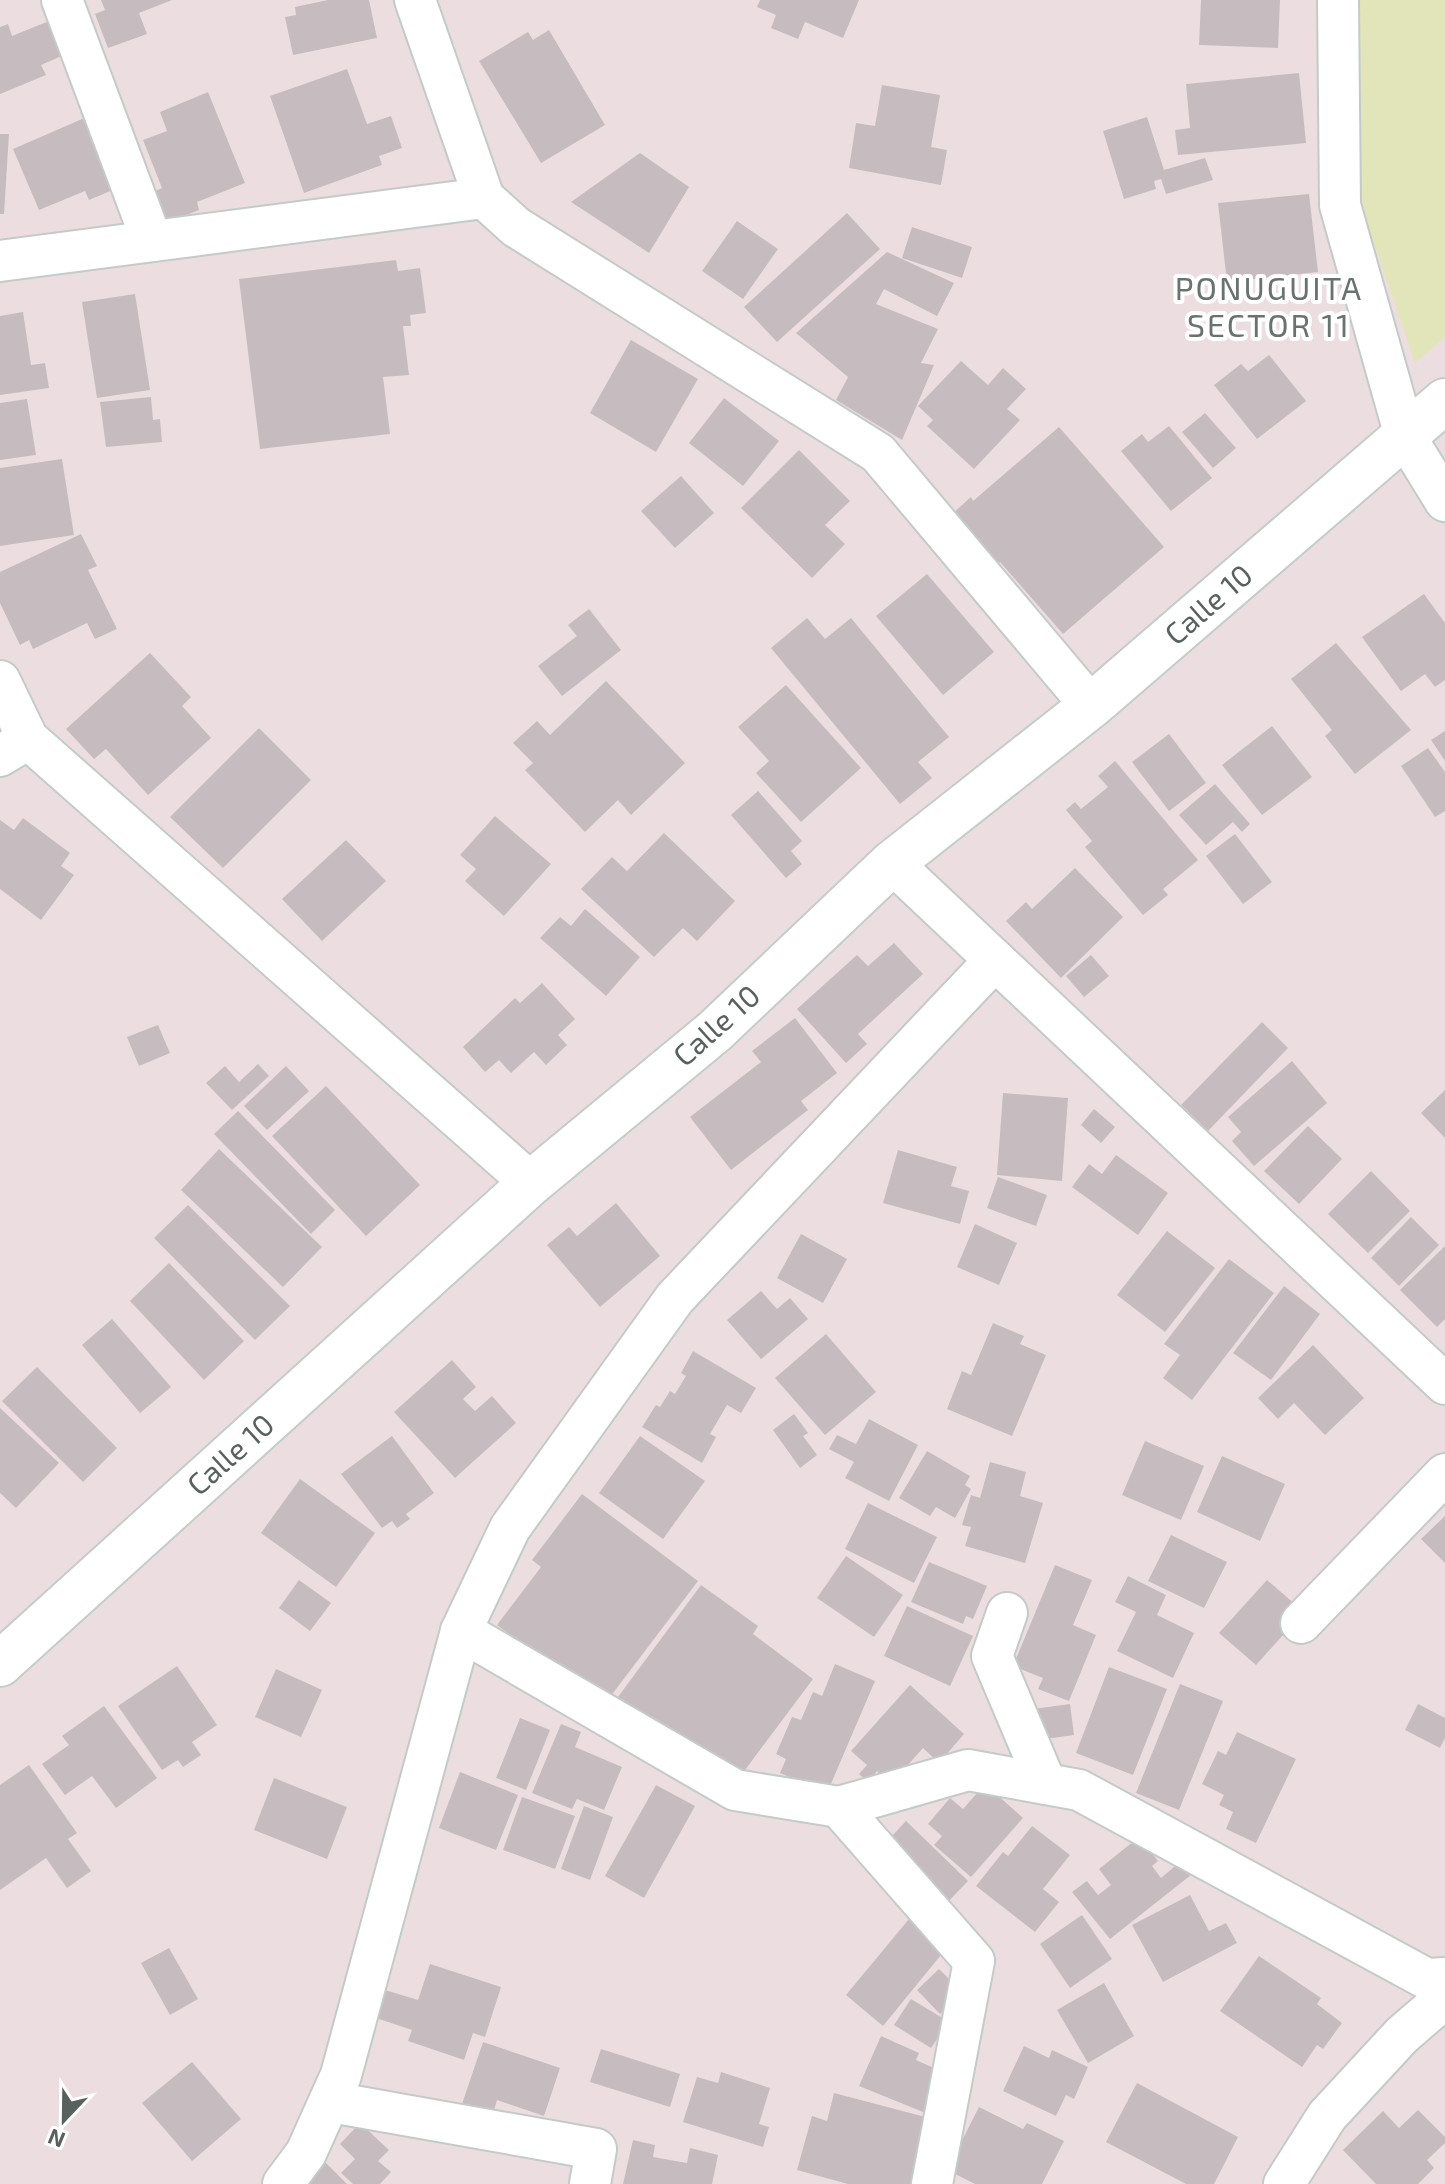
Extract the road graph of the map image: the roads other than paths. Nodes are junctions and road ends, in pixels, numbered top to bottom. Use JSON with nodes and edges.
{"nodes":[{"id":1,"x":62,"y":0,"type":"edge"},
{"id":2,"x":415,"y":0,"type":"edge"},
{"id":3,"x":1338,"y":0,"type":"edge"},
{"id":4,"x":484,"y":198,"type":"junction"},
{"id":5,"x":152,"y":241,"type":"junction"},
{"id":6,"x":0,"y":261,"type":"edge"},
{"id":7,"x":1445,"y":401,"type":"edge"},
{"id":8,"x":1405,"y":436,"type":"junction"},
{"id":9,"x":1445,"y":501,"type":"edge"},
{"id":10,"x":0,"y":681,"type":"edge"},
{"id":11,"x":1091,"y":706,"type":"junction"},
{"id":12,"x":14,"y":748,"type":"edge"},
{"id":13,"x":892,"y":863,"type":"junction"},
{"id":14,"x":995,"y":960,"type":"junction"},
{"id":15,"x":531,"y":1183,"type":"junction"},
{"id":16,"x":1445,"y":1384,"type":"edge"},
{"id":17,"x":1445,"y":1474,"type":"edge"},
{"id":18,"x":1007,"y":1613,"type":"dead end"},
{"id":19,"x":1301,"y":1623,"type":"dead end"},
{"id":20,"x":461,"y":1631,"type":"junction"},
{"id":21,"x":0,"y":1664,"type":"edge"},
{"id":22,"x":1046,"y":1784,"type":"junction"},
{"id":23,"x":839,"y":1807,"type":"junction"},
{"id":24,"x":1445,"y":1978,"type":"edge"},
{"id":25,"x":1445,"y":1998,"type":"edge"},
{"id":26,"x":331,"y":2102,"type":"junction"},
{"id":27,"x":283,"y":2184,"type":"edge"},
{"id":28,"x":590,"y":2184,"type":"edge"},
{"id":29,"x":932,"y":2184,"type":"edge"},
{"id":30,"x":1284,"y":2184,"type":"edge"}],
"edges":[{"from":1,"to":5,"type":"street"},
{"from":2,"to":4,"type":"street"},
{"from":3,"to":8,"type":"street"},
{"from":4,"to":5,"type":"street"},
{"from":4,"to":11,"type":"street"},
{"from":5,"to":6,"type":"street"},
{"from":7,"to":8,"type":"main road","name":"Calle 10"},
{"from":8,"to":9,"type":"street"},
{"from":8,"to":11,"type":"main road","name":"Calle 10"},
{"from":10,"to":12,"type":"street"},
{"from":11,"to":13,"type":"main road","name":"Calle 10"},
{"from":12,"to":15,"type":"street"},
{"from":13,"to":14,"type":"street"},
{"from":13,"to":15,"type":"main road","name":"Calle 10"},
{"from":14,"to":16,"type":"street"},
{"from":14,"to":20,"type":"street"},
{"from":15,"to":21,"type":"main road","name":"Calle 10"},
{"from":17,"to":19,"type":"street"},
{"from":18,"to":22,"type":"street"},
{"from":20,"to":23,"type":"street"},
{"from":20,"to":26,"type":"street"},
{"from":22,"to":23,"type":"street"},
{"from":22,"to":24,"type":"street"},
{"from":23,"to":29,"type":"street"},
{"from":25,"to":30,"type":"street"},
{"from":26,"to":27,"type":"street"},
{"from":26,"to":28,"type":"street"}]}
